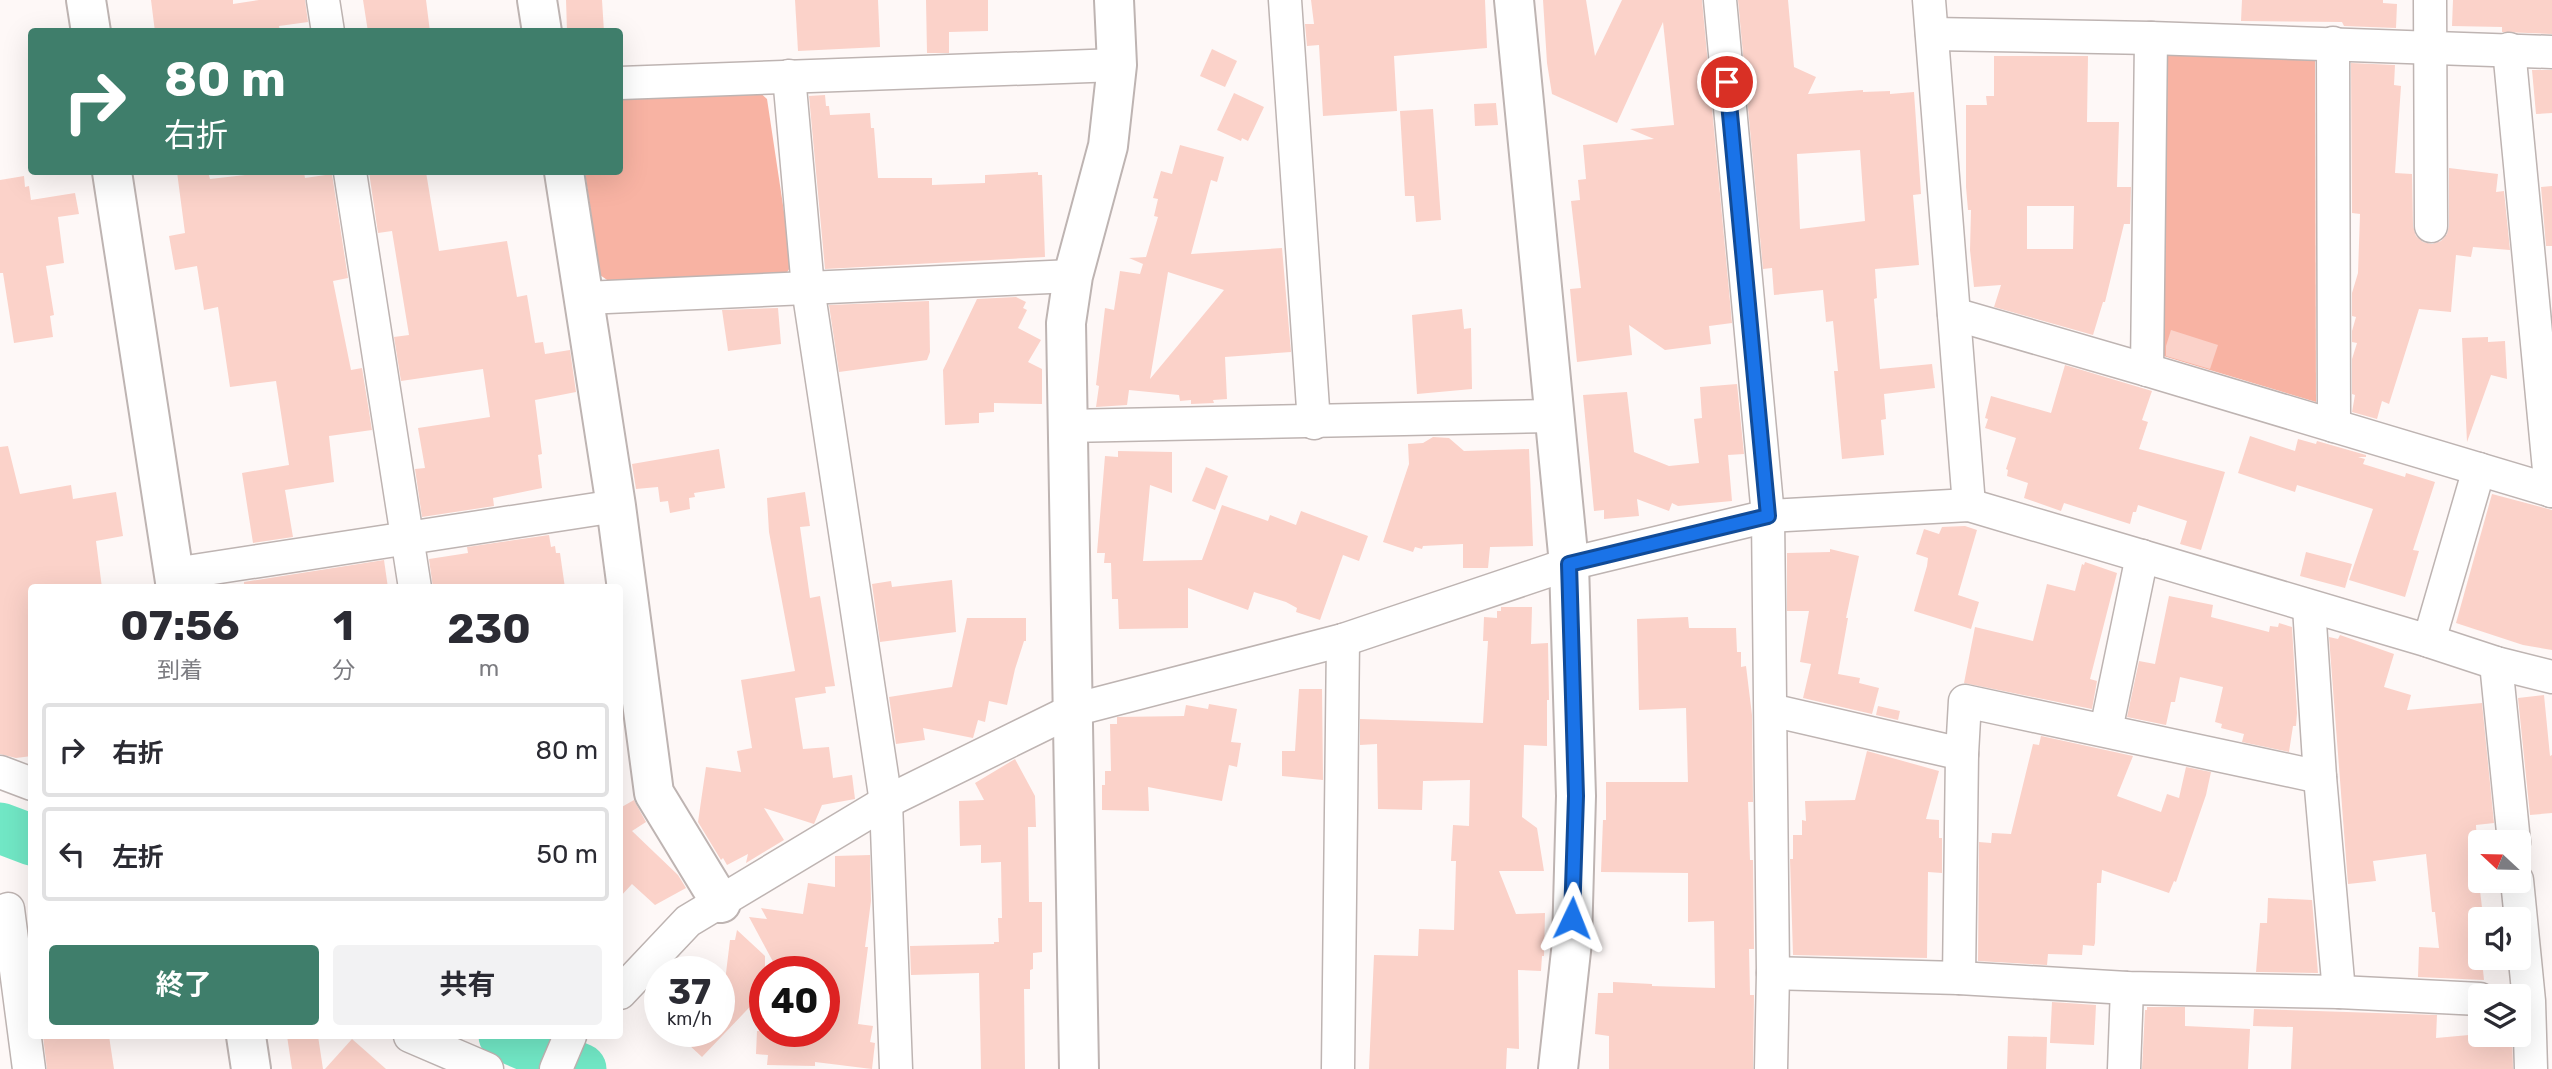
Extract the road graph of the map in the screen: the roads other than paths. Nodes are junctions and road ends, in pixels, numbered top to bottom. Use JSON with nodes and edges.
{"nodes":[{"id":1,"x":86,"y":0,"type":"edge"},
{"id":2,"x":323,"y":0,"type":"edge"},
{"id":3,"x":537,"y":0,"type":"edge"},
{"id":4,"x":1114,"y":0,"type":"edge"},
{"id":5,"x":1285,"y":0,"type":"edge"},
{"id":6,"x":1514,"y":0,"type":"edge"},
{"id":7,"x":1720,"y":0,"type":"edge"},
{"id":8,"x":1929,"y":0,"type":"edge"},
{"id":9,"x":2430,"y":0,"type":"edge"},
{"id":10,"x":90,"y":28,"type":"edge"},
{"id":11,"x":327,"y":28,"type":"edge"},
{"id":12,"x":541,"y":28,"type":"edge"},
{"id":13,"x":1932,"y":34,"type":"junction"},
{"id":14,"x":2151,"y":38,"type":"junction"},
{"id":15,"x":2333,"y":43,"type":"junction"},
{"id":16,"x":2430,"y":46,"type":"junction"},
{"id":17,"x":2509,"y":49,"type":"junction"},
{"id":18,"x":2552,"y":52,"type":"edge"},
{"id":19,"x":1117,"y":65,"type":"junction"},
{"id":20,"x":789,"y":76,"type":"junction"},
{"id":21,"x":623,"y":83,"type":"edge"},
{"id":22,"x":112,"y":175,"type":"edge"},
{"id":23,"x":350,"y":175,"type":"edge"},
{"id":24,"x":564,"y":175,"type":"edge"},
{"id":25,"x":2431,"y":226,"type":"dead end"},
{"id":26,"x":1073,"y":276,"type":"junction"},
{"id":27,"x":808,"y":288,"type":"junction"},
{"id":28,"x":584,"y":298,"type":"junction"},
{"id":29,"x":1954,"y":314,"type":"junction"},
{"id":30,"x":2147,"y":370,"type":"junction"},
{"id":31,"x":1553,"y":416,"type":"junction"},
{"id":32,"x":1314,"y":423,"type":"junction"},
{"id":33,"x":1067,"y":426,"type":"junction"},
{"id":34,"x":2334,"y":426,"type":"junction"},
{"id":35,"x":2479,"y":469,"type":"junction"},
{"id":36,"x":2551,"y":491,"type":"edge"},
{"id":37,"x":1969,"y":505,"type":"junction"},
{"id":38,"x":616,"y":506,"type":"junction"},
{"id":39,"x":1768,"y":516,"type":"junction"},
{"id":40,"x":407,"y":539,"type":"junction"},
{"id":41,"x":2142,"y":556,"type":"junction"},
{"id":42,"x":1569,"y":564,"type":"junction"},
{"id":43,"x":175,"y":581,"type":"edge"},
{"id":44,"x":414,"y":584,"type":"edge"},
{"id":45,"x":2309,"y":607,"type":"junction"},
{"id":46,"x":1343,"y":640,"type":"junction"},
{"id":47,"x":2429,"y":641,"type":"junction"},
{"id":48,"x":2496,"y":663,"type":"junction"},
{"id":49,"x":2552,"y":677,"type":"edge"},
{"id":50,"x":1073,"y":710,"type":"junction"},
{"id":51,"x":1770,"y":710,"type":"junction"},
{"id":52,"x":2106,"y":730,"type":"junction"},
{"id":53,"x":1962,"y":754,"type":"junction"},
{"id":54,"x":0,"y":772,"type":"edge"},
{"id":55,"x":2320,"y":777,"type":"junction"},
{"id":56,"x":28,"y":782,"type":"edge"},
{"id":57,"x":886,"y":802,"type":"junction"},
{"id":58,"x":2513,"y":830,"type":"edge"},
{"id":59,"x":2518,"y":893,"type":"edge"},
{"id":60,"x":721,"y":902,"type":"junction"},
{"id":61,"x":13,"y":911,"type":"edge"},
{"id":62,"x":1773,"y":972,"type":"junction"},
{"id":63,"x":1959,"y":978,"type":"junction"},
{"id":64,"x":2523,"y":984,"type":"edge"},
{"id":65,"x":2127,"y":988,"type":"junction"},
{"id":66,"x":623,"y":990,"type":"edge"},
{"id":67,"x":2339,"y":992,"type":"junction"},
{"id":68,"x":2468,"y":998,"type":"edge"},
{"id":69,"x":246,"y":1039,"type":"edge"},
{"id":70,"x":417,"y":1039,"type":"edge"},
{"id":71,"x":2529,"y":1047,"type":"edge"},
{"id":72,"x":29,"y":1069,"type":"edge"},
{"id":73,"x":251,"y":1069,"type":"edge"},
{"id":74,"x":487,"y":1069,"type":"edge"},
{"id":75,"x":896,"y":1069,"type":"edge"},
{"id":76,"x":1079,"y":1069,"type":"edge"},
{"id":77,"x":1338,"y":1069,"type":"edge"},
{"id":78,"x":1558,"y":1069,"type":"edge"},
{"id":79,"x":1772,"y":1069,"type":"edge"},
{"id":80,"x":2124,"y":1069,"type":"edge"},
{"id":81,"x":2531,"y":1069,"type":"edge"}],
"edges":[{"from":1,"to":10,"type":"street"},
{"from":2,"to":11,"type":"street"},
{"from":3,"to":12,"type":"street"},
{"from":4,"to":19,"type":"street"},
{"from":5,"to":32,"type":"street"},
{"from":6,"to":31,"type":"street"},
{"from":7,"to":39,"type":"street"},
{"from":8,"to":13,"type":"street"},
{"from":9,"to":16,"type":"street"},
{"from":13,"to":14,"type":"street"},
{"from":13,"to":29,"type":"street"},
{"from":14,"to":15,"type":"street"},
{"from":14,"to":30,"type":"street"},
{"from":15,"to":16,"type":"street"},
{"from":15,"to":34,"type":"street"},
{"from":16,"to":17,"type":"street"},
{"from":16,"to":25,"type":"street"},
{"from":17,"to":18,"type":"street"},
{"from":17,"to":36,"type":"street"},
{"from":19,"to":20,"type":"street"},
{"from":19,"to":26,"type":"street"},
{"from":20,"to":21,"type":"street"},
{"from":20,"to":27,"type":"street"},
{"from":22,"to":43,"type":"street"},
{"from":23,"to":40,"type":"street"},
{"from":24,"to":28,"type":"street"},
{"from":26,"to":27,"type":"street"},
{"from":26,"to":33,"type":"street"},
{"from":27,"to":28,"type":"street"},
{"from":27,"to":57,"type":"street"},
{"from":28,"to":38,"type":"street"},
{"from":29,"to":30,"type":"street"},
{"from":29,"to":37,"type":"street"},
{"from":30,"to":34,"type":"street"},
{"from":31,"to":32,"type":"street"},
{"from":31,"to":42,"type":"street"},
{"from":32,"to":33,"type":"street"},
{"from":33,"to":50,"type":"street"},
{"from":34,"to":35,"type":"street"},
{"from":35,"to":36,"type":"street"},
{"from":35,"to":47,"type":"street"},
{"from":37,"to":39,"type":"street"},
{"from":37,"to":41,"type":"street"},
{"from":38,"to":40,"type":"street"},
{"from":38,"to":60,"type":"street"},
{"from":39,"to":42,"type":"street"},
{"from":39,"to":51,"type":"street"},
{"from":40,"to":43,"type":"street"},
{"from":40,"to":44,"type":"street"},
{"from":41,"to":45,"type":"street"},
{"from":41,"to":52,"type":"street"},
{"from":42,"to":46,"type":"street"},
{"from":42,"to":78,"type":"street"},
{"from":45,"to":47,"type":"street"},
{"from":45,"to":55,"type":"street"},
{"from":46,"to":50,"type":"street"},
{"from":46,"to":77,"type":"street"},
{"from":47,"to":48,"type":"street"},
{"from":48,"to":49,"type":"street"},
{"from":48,"to":58,"type":"street"},
{"from":50,"to":57,"type":"street"},
{"from":50,"to":76,"type":"street"},
{"from":51,"to":53,"type":"street"},
{"from":51,"to":62,"type":"street"},
{"from":52,"to":53,"type":"street"},
{"from":52,"to":55,"type":"street"},
{"from":53,"to":63,"type":"street"},
{"from":54,"to":56,"type":"street"},
{"from":55,"to":67,"type":"street"},
{"from":57,"to":60,"type":"street"},
{"from":57,"to":75,"type":"street"},
{"from":59,"to":64,"type":"street"},
{"from":60,"to":66,"type":"street"},
{"from":61,"to":72,"type":"street"},
{"from":62,"to":63,"type":"street"},
{"from":62,"to":79,"type":"street"},
{"from":63,"to":65,"type":"street"},
{"from":65,"to":67,"type":"street"},
{"from":65,"to":80,"type":"street"},
{"from":67,"to":68,"type":"street"},
{"from":69,"to":73,"type":"street"},
{"from":70,"to":74,"type":"street"},
{"from":71,"to":81,"type":"street"}]}
